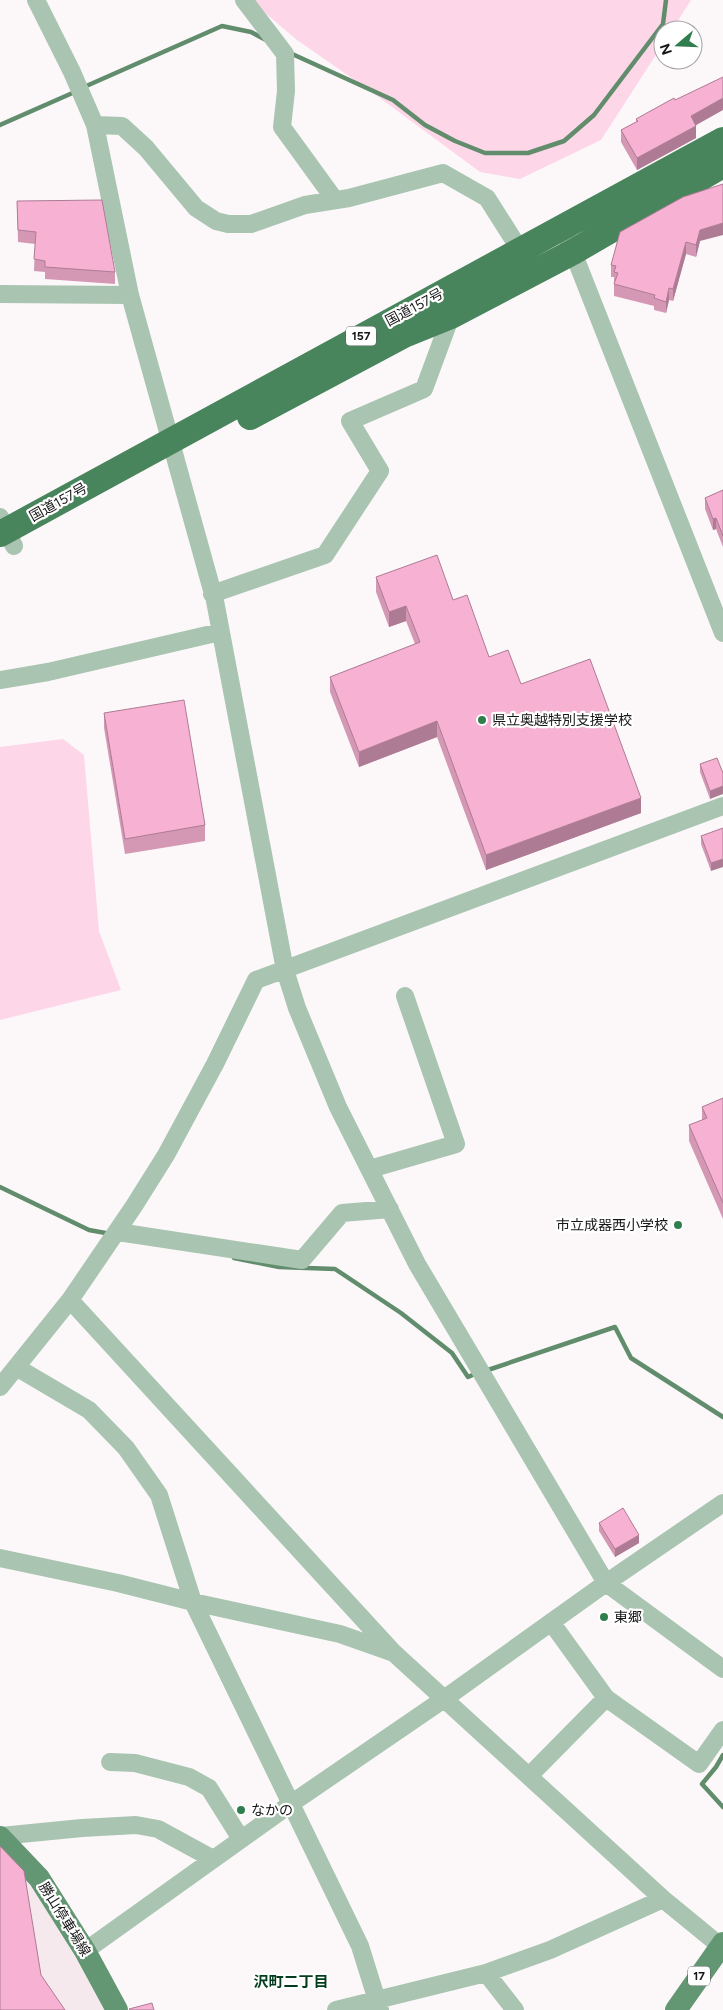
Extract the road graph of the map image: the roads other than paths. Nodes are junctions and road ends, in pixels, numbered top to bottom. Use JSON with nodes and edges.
{"nodes":[{"id":1,"x":36,"y":0,"type":"edge"},
{"id":2,"x":244,"y":0,"type":"edge"},
{"id":3,"x":95,"y":125,"type":"junction"},
{"id":4,"x":723,"y":140,"type":"edge"},
{"id":5,"x":723,"y":164,"type":"edge"},
{"id":6,"x":335,"y":200,"type":"junction"},
{"id":7,"x":563,"y":228,"type":"junction"},
{"id":8,"x":520,"y":250,"type":"junction"},
{"id":9,"x":573,"y":252,"type":"junction"},
{"id":10,"x":0,"y":294,"type":"edge"},
{"id":11,"x":130,"y":295,"type":"junction"},
{"id":12,"x":451,"y":316,"type":"junction"},
{"id":13,"x":172,"y":449,"type":"junction"},
{"id":14,"x":4,"y":536,"type":"edge"},
{"id":15,"x":212,"y":594,"type":"junction"},
{"id":16,"x":220,"y":632,"type":"junction"},
{"id":17,"x":723,"y":634,"type":"edge"},
{"id":18,"x":0,"y":680,"type":"edge"},
{"id":19,"x":723,"y":806,"type":"edge"},
{"id":20,"x":285,"y":970,"type":"junction"},
{"id":21,"x":405,"y":996,"type":"dead end"},
{"id":22,"x":370,"y":1169,"type":"junction"},
{"id":23,"x":390,"y":1209,"type":"junction"},
{"id":24,"x":118,"y":1232,"type":"junction"},
{"id":25,"x":70,"y":1300,"type":"junction"},
{"id":26,"x":16,"y":1367,"type":"junction"},
{"id":27,"x":0,"y":1387,"type":"edge"},
{"id":28,"x":723,"y":1503,"type":"edge"},
{"id":29,"x":0,"y":1558,"type":"edge"},
{"id":30,"x":606,"y":1583,"type":"junction"},
{"id":31,"x":194,"y":1602,"type":"junction"},
{"id":32,"x":551,"y":1622,"type":"junction"},
{"id":33,"x":394,"y":1653,"type":"junction"},
{"id":34,"x":723,"y":1669,"type":"edge"},
{"id":35,"x":606,"y":1698,"type":"junction"},
{"id":36,"x":444,"y":1699,"type":"junction"},
{"id":37,"x":723,"y":1730,"type":"edge"},
{"id":38,"x":110,"y":1762,"type":"dead end"},
{"id":39,"x":529,"y":1776,"type":"junction"},
{"id":40,"x":292,"y":1803,"type":"junction"},
{"id":41,"x":0,"y":1837,"type":"edge"},
{"id":42,"x":241,"y":1839,"type":"junction"},
{"id":43,"x":213,"y":1859,"type":"junction"},
{"id":44,"x":663,"y":1899,"type":"junction"},
{"id":45,"x":722,"y":1945,"type":"edge"},
{"id":46,"x":85,"y":1951,"type":"junction"},
{"id":47,"x":486,"y":1973,"type":"junction"},
{"id":48,"x":379,"y":2006,"type":"edge"},
{"id":49,"x":117,"y":2010,"type":"edge"},
{"id":50,"x":336,"y":2010,"type":"edge"},
{"id":51,"x":515,"y":2010,"type":"edge"},
{"id":52,"x":676,"y":2010,"type":"edge"}],
"edges":[{"from":1,"to":3,"type":"street"},
{"from":2,"to":6,"type":"street"},
{"from":3,"to":6,"type":"street"},
{"from":3,"to":11,"type":"street"},
{"from":4,"to":7,"type":"highway","name":"国道157号","number":"157"},
{"from":5,"to":9,"type":"highway","name":"国道157号","number":"157"},
{"from":6,"to":8,"type":"street"},
{"from":7,"to":8,"type":"highway","name":"国道157号","number":"157"},
{"from":7,"to":9,"type":"street"},
{"from":8,"to":13,"type":"highway","name":"国道157号","number":"157"},
{"from":9,"to":12,"type":"highway","name":"国道157号","number":"157"},
{"from":9,"to":17,"type":"street"},
{"from":10,"to":11,"type":"street"},
{"from":11,"to":13,"type":"street"},
{"from":12,"to":13,"type":"highway","name":"国道157号","number":"157"},
{"from":12,"to":15,"type":"street"},
{"from":13,"to":14,"type":"highway","name":"国道157号","number":"157"},
{"from":13,"to":15,"type":"street"},
{"from":15,"to":16,"type":"street"},
{"from":16,"to":18,"type":"street"},
{"from":16,"to":20,"type":"street"},
{"from":19,"to":20,"type":"street"},
{"from":20,"to":22,"type":"street"},
{"from":20,"to":24,"type":"street"},
{"from":21,"to":22,"type":"street"},
{"from":22,"to":23,"type":"street"},
{"from":23,"to":24,"type":"street"},
{"from":23,"to":30,"type":"street"},
{"from":24,"to":25,"type":"street"},
{"from":25,"to":26,"type":"street"},
{"from":25,"to":33,"type":"street"},
{"from":26,"to":27,"type":"street"},
{"from":26,"to":31,"type":"street"},
{"from":28,"to":30,"type":"street"},
{"from":29,"to":31,"type":"street"},
{"from":30,"to":32,"type":"street"},
{"from":30,"to":34,"type":"street"},
{"from":31,"to":33,"type":"street"},
{"from":31,"to":40,"type":"street"},
{"from":32,"to":35,"type":"street"},
{"from":32,"to":36,"type":"street"},
{"from":33,"to":36,"type":"street"},
{"from":35,"to":37,"type":"street"},
{"from":35,"to":39,"type":"street"},
{"from":36,"to":39,"type":"street"},
{"from":36,"to":40,"type":"street"},
{"from":38,"to":42,"type":"street"},
{"from":39,"to":44,"type":"street"},
{"from":40,"to":42,"type":"street"},
{"from":40,"to":48,"type":"street"},
{"from":41,"to":43,"type":"street"},
{"from":41,"to":46,"type":"main road","name":"勝山停車場線"},
{"from":42,"to":43,"type":"street"},
{"from":43,"to":46,"type":"street"},
{"from":44,"to":45,"type":"street"},
{"from":44,"to":47,"type":"street"},
{"from":45,"to":52,"type":"main road","number":"17"},
{"from":46,"to":49,"type":"main road","name":"勝山停車場線"},
{"from":47,"to":48,"type":"street"},
{"from":47,"to":51,"type":"street"},
{"from":48,"to":50,"type":"street"}]}
